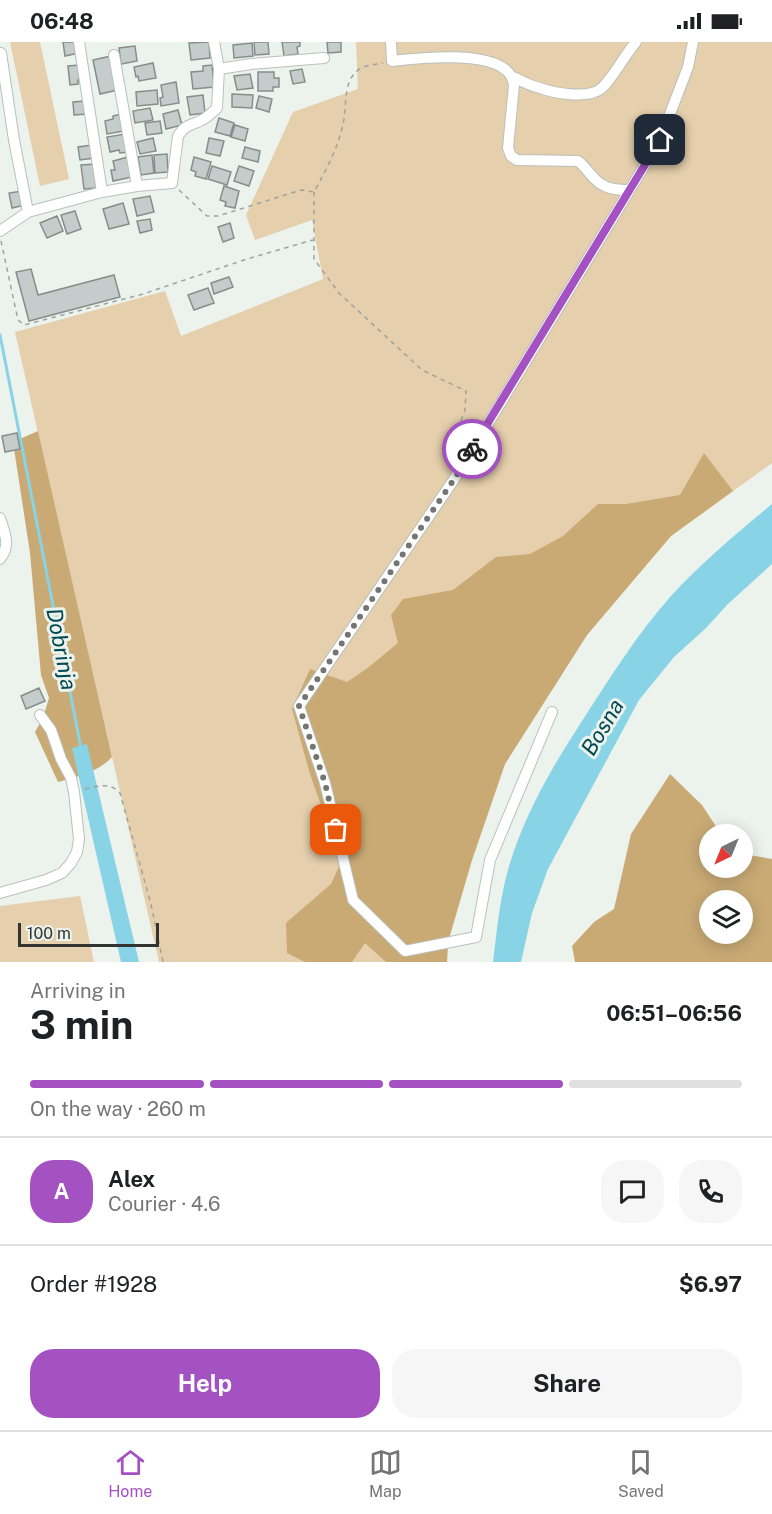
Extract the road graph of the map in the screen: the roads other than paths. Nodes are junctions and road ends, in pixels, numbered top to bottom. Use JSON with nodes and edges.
{"nodes":[{"id":1,"x":79,"y":42,"type":"edge"},
{"id":2,"x":214,"y":42,"type":"edge"},
{"id":3,"x":391,"y":42,"type":"edge"},
{"id":4,"x":636,"y":42,"type":"edge"},
{"id":5,"x":693,"y":42,"type":"edge"},
{"id":6,"x":1,"y":53,"type":"edge"},
{"id":7,"x":114,"y":56,"type":"dead end"},
{"id":8,"x":324,"y":58,"type":"dead end"},
{"id":9,"x":219,"y":69,"type":"junction"},
{"id":10,"x":511,"y":76,"type":"junction"},
{"id":11,"x":137,"y":186,"type":"junction"},
{"id":12,"x":629,"y":190,"type":"junction"},
{"id":13,"x":102,"y":192,"type":"junction"},
{"id":14,"x":28,"y":212,"type":"junction"},
{"id":15,"x":0,"y":231,"type":"edge"},
{"id":16,"x":1,"y":522,"type":"edge"},
{"id":17,"x":0,"y":559,"type":"edge"},
{"id":18,"x":552,"y":712,"type":"dead end"},
{"id":19,"x":40,"y":715,"type":"dead end"},
{"id":20,"x":0,"y":893,"type":"edge"}],
"edges":[{"from":1,"to":13,"type":"street"},
{"from":2,"to":9,"type":"street"},
{"from":3,"to":10,"type":"street"},
{"from":4,"to":10,"type":"street"},
{"from":5,"to":12,"type":"street"},
{"from":6,"to":14,"type":"street"},
{"from":7,"to":11,"type":"street"},
{"from":8,"to":9,"type":"street"},
{"from":9,"to":11,"type":"street"},
{"from":10,"to":12,"type":"street"},
{"from":11,"to":13,"type":"street"},
{"from":12,"to":18,"type":"street"},
{"from":13,"to":14,"type":"street"},
{"from":14,"to":15,"type":"street"},
{"from":16,"to":17,"type":"street"},
{"from":19,"to":20,"type":"street"}]}
